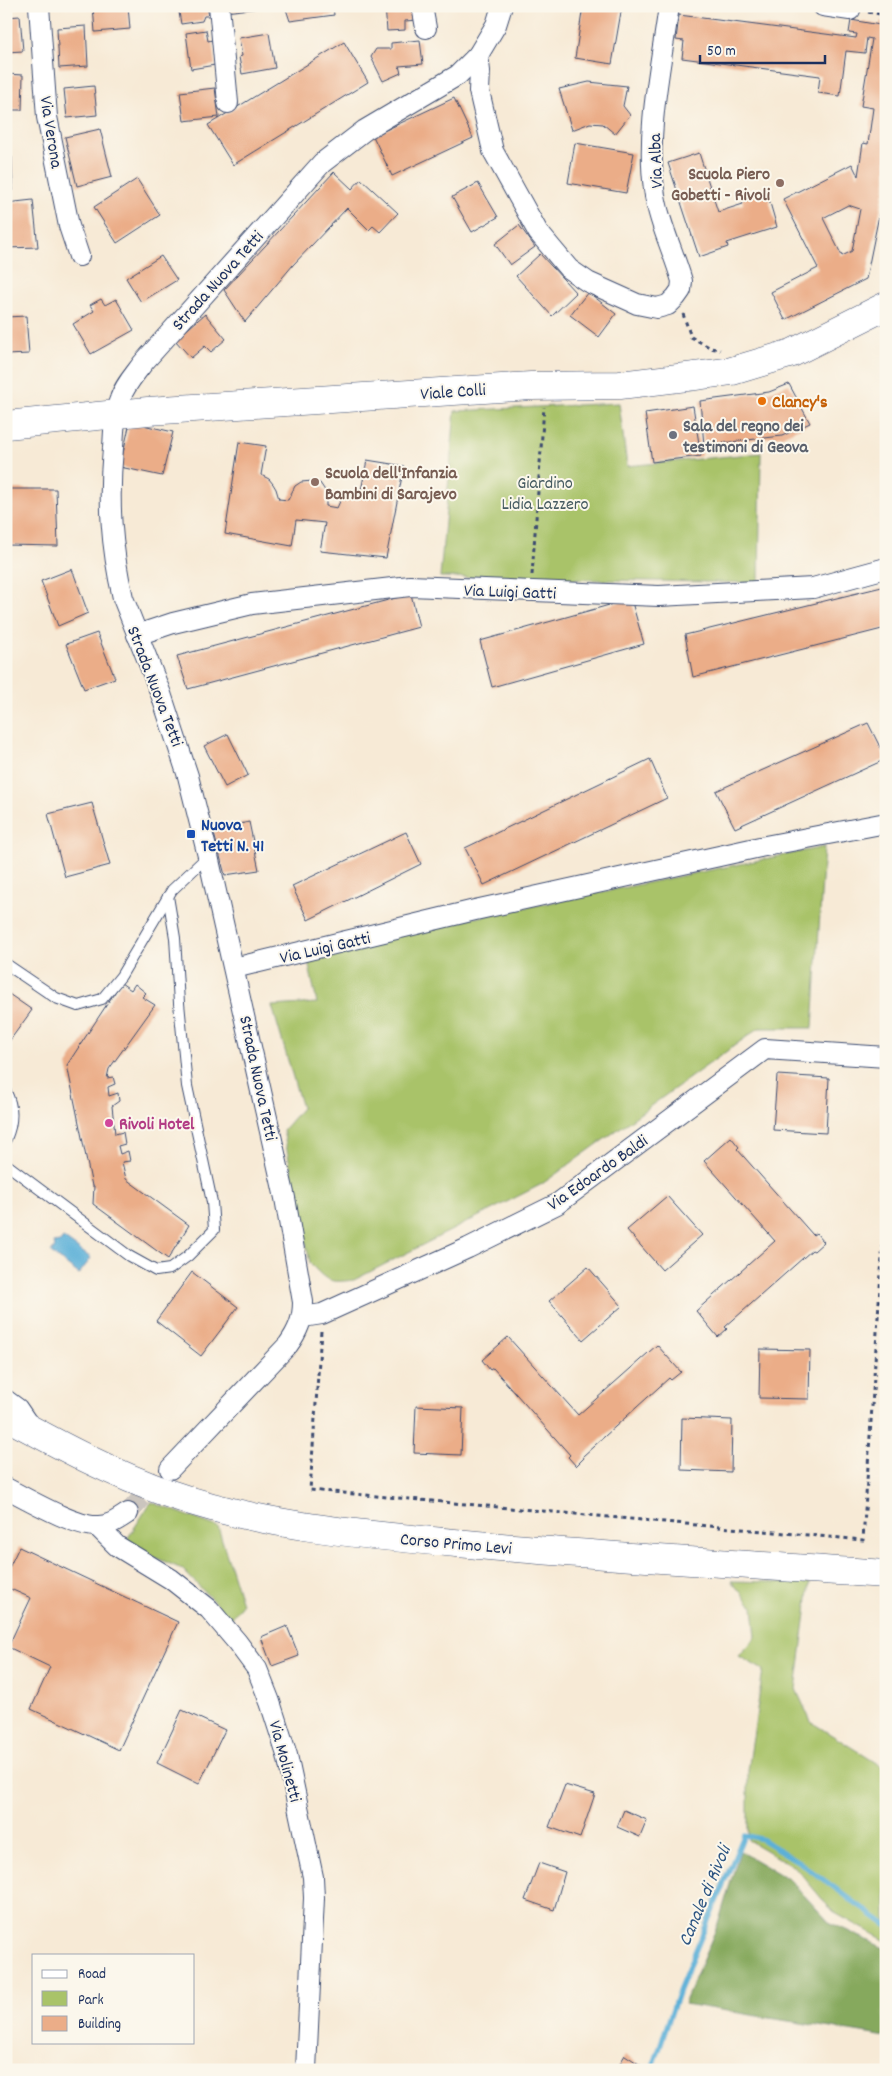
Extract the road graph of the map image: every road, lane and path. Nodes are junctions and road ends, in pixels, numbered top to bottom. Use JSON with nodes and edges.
{"nodes":[{"id":1,"x":39,"y":6,"type":"edge"},
{"id":2,"x":220,"y":6,"type":"edge"},
{"id":3,"x":422,"y":6,"type":"edge"},
{"id":4,"x":502,"y":6,"type":"edge"},
{"id":5,"x":669,"y":6,"type":"edge"},
{"id":6,"x":823,"y":6,"type":"edge"},
{"id":7,"x":850,"y":8,"type":"edge"},
{"id":8,"x":426,"y":28,"type":"dead end"},
{"id":9,"x":478,"y":55,"type":"junction"},
{"id":10,"x":228,"y":103,"type":"dead end"},
{"id":11,"x":79,"y":256,"type":"dead end"},
{"id":12,"x":676,"y":297,"type":"junction"},
{"id":13,"x":886,"y":306,"type":"edge"},
{"id":14,"x":727,"y":351,"type":"dead end"},
{"id":15,"x":545,"y":386,"type":"junction"},
{"id":16,"x":116,"y":414,"type":"junction"},
{"id":17,"x":6,"y":426,"type":"edge"},
{"id":18,"x":886,"y":568,"type":"edge"},
{"id":19,"x":531,"y":592,"type":"junction"},
{"id":20,"x":137,"y":634,"type":"junction"},
{"id":21,"x":886,"y":823,"type":"edge"},
{"id":22,"x":208,"y":856,"type":"junction"},
{"id":23,"x":168,"y":896,"type":"junction"},
{"id":24,"x":6,"y":964,"type":"edge"},
{"id":25,"x":234,"y":968,"type":"junction"},
{"id":26,"x":886,"y":1057,"type":"edge"},
{"id":27,"x":6,"y":1092,"type":"edge"},
{"id":28,"x":6,"y":1140,"type":"edge"},
{"id":29,"x":6,"y":1164,"type":"edge"},
{"id":30,"x":886,"y":1198,"type":"edge"},
{"id":31,"x":312,"y":1315,"type":"junction"},
{"id":32,"x":6,"y":1394,"type":"edge"},
{"id":33,"x":6,"y":1416,"type":"edge"},
{"id":34,"x":43,"y":1436,"type":"junction"},
{"id":35,"x":170,"y":1469,"type":"tunnel mouth"},
{"id":36,"x":6,"y":1488,"type":"edge"},
{"id":37,"x":128,"y":1513,"type":"tunnel mouth"},
{"id":38,"x":98,"y":1527,"type":"junction"},
{"id":39,"x":886,"y":1574,"type":"edge"},
{"id":40,"x":306,"y":2070,"type":"edge"}],
"edges":[{"from":1,"to":11,"type":"street","name":"Via Verona"},
{"from":2,"to":10,"type":"street"},
{"from":3,"to":8,"type":"street"},
{"from":4,"to":9,"type":"street","name":"Strada Nuova Tetti"},
{"from":5,"to":12,"type":"street","name":"Via Alba"},
{"from":6,"to":7,"type":"street"},
{"from":9,"to":12,"type":"street"},
{"from":9,"to":16,"type":"street","name":"Strada Nuova Tetti"},
{"from":12,"to":14,"type":"path"},
{"from":13,"to":15,"type":"main road","name":"Viale Colli"},
{"from":15,"to":16,"type":"main road","name":"Viale Colli"},
{"from":15,"to":19,"type":"path"},
{"from":16,"to":17,"type":"main road","name":"Viale Colli"},
{"from":16,"to":20,"type":"street","name":"Strada Nuova Tetti"},
{"from":18,"to":19,"type":"street","name":"Via Luigi Gatti"},
{"from":19,"to":20,"type":"street","name":"Via Luigi Gatti"},
{"from":20,"to":22,"type":"street","name":"Strada Nuova Tetti"},
{"from":21,"to":25,"type":"street","name":"Via Luigi Gatti"},
{"from":22,"to":23,"type":"lane"},
{"from":22,"to":25,"type":"street","name":"Strada Nuova Tetti"},
{"from":23,"to":24,"type":"lane"},
{"from":23,"to":29,"type":"lane"},
{"from":25,"to":31,"type":"street","name":"Strada Nuova Tetti"},
{"from":26,"to":31,"type":"street","name":"Via Edoardo Baldi"},
{"from":27,"to":28,"type":"lane"},
{"from":30,"to":31,"type":"path"},
{"from":31,"to":35,"type":"street"},
{"from":32,"to":34,"type":"lane","name":"Corso Primo Levi"},
{"from":33,"to":34,"type":"main road","name":"Corso Primo Levi"},
{"from":34,"to":39,"type":"main road","name":"Corso Primo Levi"},
{"from":36,"to":38,"type":"street"},
{"from":37,"to":38,"type":"street"},
{"from":38,"to":40,"type":"street","name":"Via Molinetti"}]}
